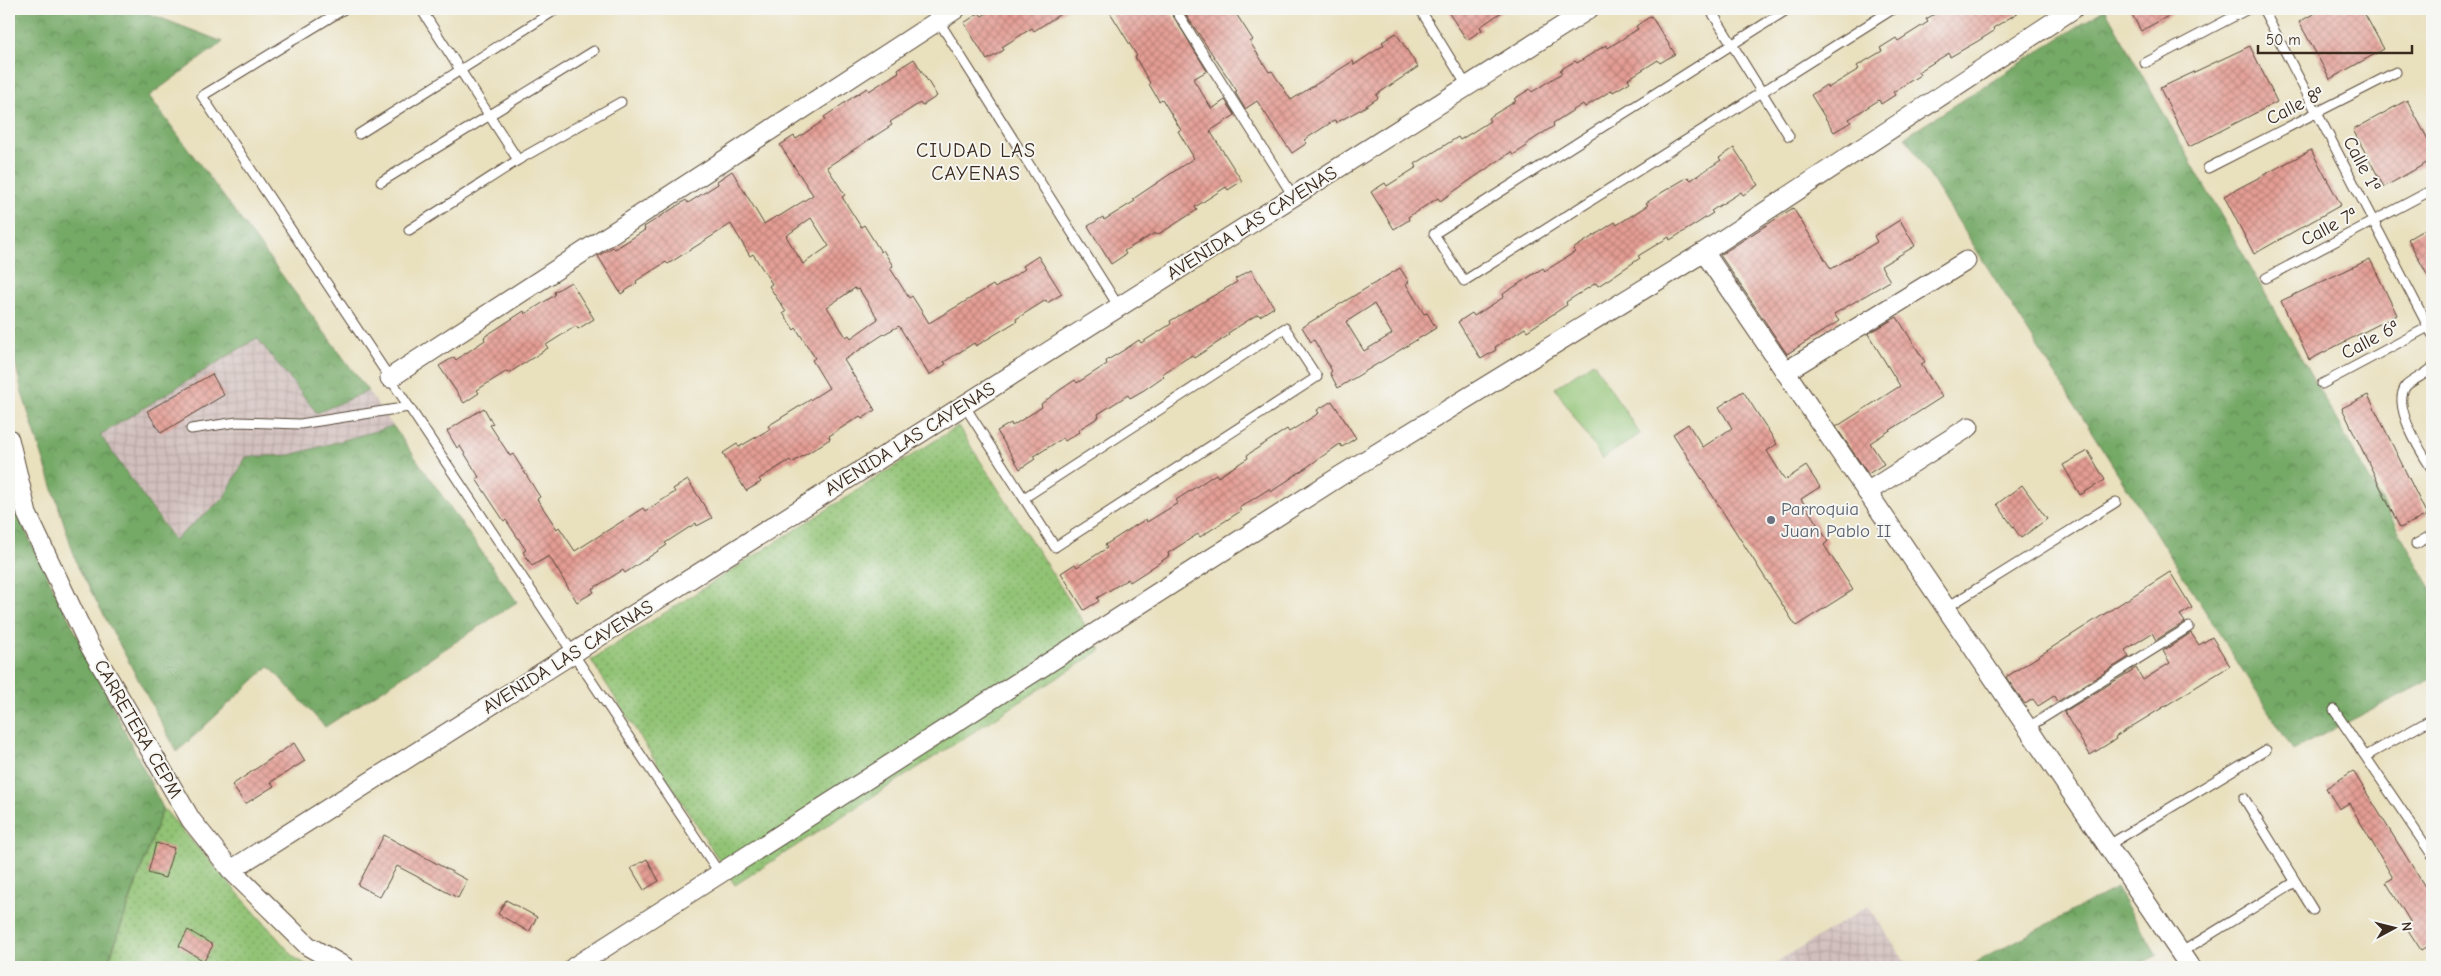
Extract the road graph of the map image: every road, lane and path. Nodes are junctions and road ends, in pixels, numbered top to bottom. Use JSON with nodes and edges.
{"nodes":[{"id":1,"x":344,"y":9,"type":"edge"},
{"id":2,"x":421,"y":9,"type":"edge"},
{"id":3,"x":557,"y":9,"type":"edge"},
{"id":4,"x":956,"y":9,"type":"edge"},
{"id":5,"x":1175,"y":9,"type":"edge"},
{"id":6,"x":1420,"y":9,"type":"edge"},
{"id":7,"x":1589,"y":9,"type":"edge"},
{"id":8,"x":1710,"y":9,"type":"edge"},
{"id":9,"x":1788,"y":9,"type":"edge"},
{"id":10,"x":1893,"y":9,"type":"edge"},
{"id":11,"x":2074,"y":9,"type":"edge"},
{"id":12,"x":2248,"y":9,"type":"edge"},
{"id":13,"x":2263,"y":9,"type":"edge"},
{"id":14,"x":935,"y":14,"type":"edge"},
{"id":15,"x":1732,"y":44,"type":"junction"},
{"id":16,"x":594,"y":51,"type":"dead end"},
{"id":17,"x":2145,"y":62,"type":"dead end"},
{"id":18,"x":461,"y":71,"type":"junction"},
{"id":19,"x":2396,"y":72,"type":"dead end"},
{"id":20,"x":1467,"y":86,"type":"junction"},
{"id":21,"x":1762,"y":92,"type":"junction"},
{"id":22,"x":621,"y":102,"type":"dead end"},
{"id":23,"x":2318,"y":113,"type":"junction"},
{"id":24,"x":489,"y":115,"type":"junction"},
{"id":25,"x":359,"y":134,"type":"dead end"},
{"id":26,"x":1789,"y":136,"type":"dead end"},
{"id":27,"x":518,"y":160,"type":"junction"},
{"id":28,"x":2208,"y":168,"type":"dead end"},
{"id":29,"x":381,"y":182,"type":"dead end"},
{"id":30,"x":2432,"y":190,"type":"edge"},
{"id":31,"x":1293,"y":196,"type":"junction"},
{"id":32,"x":2374,"y":222,"type":"junction"},
{"id":33,"x":409,"y":230,"type":"dead end"},
{"id":34,"x":1704,"y":252,"type":"junction"},
{"id":35,"x":1966,"y":261,"type":"dead end"},
{"id":36,"x":2266,"y":278,"type":"dead end"},
{"id":37,"x":1119,"y":306,"type":"junction"},
{"id":38,"x":2431,"y":329,"type":"edge"},
{"id":39,"x":2432,"y":368,"type":"edge"},
{"id":40,"x":1785,"y":372,"type":"junction"},
{"id":41,"x":390,"y":378,"type":"junction"},
{"id":42,"x":2322,"y":384,"type":"dead end"},
{"id":43,"x":964,"y":405,"type":"junction"},
{"id":44,"x":409,"y":407,"type":"junction"},
{"id":45,"x":1968,"y":427,"type":"dead end"},
{"id":46,"x":191,"y":429,"type":"dead end"},
{"id":47,"x":9,"y":439,"type":"edge"},
{"id":48,"x":2432,"y":469,"type":"edge"},
{"id":49,"x":1867,"y":492,"type":"junction"},
{"id":50,"x":1024,"y":498,"type":"junction"},
{"id":51,"x":2116,"y":502,"type":"dead end"},
{"id":52,"x":2432,"y":535,"type":"edge"},
{"id":53,"x":2416,"y":544,"type":"dead end"},
{"id":54,"x":1946,"y":608,"type":"junction"},
{"id":55,"x":2189,"y":627,"type":"dead end"},
{"id":56,"x":573,"y":653,"type":"junction"},
{"id":57,"x":2334,"y":710,"type":"dead end"},
{"id":58,"x":2432,"y":719,"type":"edge"},
{"id":59,"x":2027,"y":728,"type":"junction"},
{"id":60,"x":2266,"y":750,"type":"dead end"},
{"id":61,"x":2366,"y":756,"type":"junction"},
{"id":62,"x":2244,"y":798,"type":"dead end"},
{"id":63,"x":2429,"y":845,"type":"edge"},
{"id":64,"x":2108,"y":846,"type":"junction"},
{"id":65,"x":2432,"y":855,"type":"edge"},
{"id":66,"x":231,"y":870,"type":"junction"},
{"id":67,"x":720,"y":874,"type":"junction"},
{"id":68,"x":2296,"y":882,"type":"junction"},
{"id":69,"x":2313,"y":910,"type":"dead end"},
{"id":70,"x":2185,"y":960,"type":"edge"},
{"id":71,"x":345,"y":967,"type":"edge"},
{"id":72,"x":574,"y":967,"type":"edge"}],
"edges":[{"from":1,"to":41,"type":"lane"},
{"from":2,"to":18,"type":"lane"},
{"from":3,"to":18,"type":"lane"},
{"from":4,"to":14,"type":"street"},
{"from":5,"to":31,"type":"lane"},
{"from":6,"to":20,"type":"lane"},
{"from":7,"to":20,"type":"street","name":"AVENIDA LAS CAYENAS"},
{"from":8,"to":15,"type":"lane"},
{"from":9,"to":15,"type":"lane"},
{"from":10,"to":21,"type":"lane"},
{"from":11,"to":34,"type":"street"},
{"from":12,"to":17,"type":"lane"},
{"from":13,"to":23,"type":"lane","name":"Calle 1ª"},
{"from":14,"to":37,"type":"lane"},
{"from":14,"to":41,"type":"street"},
{"from":15,"to":21,"type":"lane"},
{"from":15,"to":21,"type":"lane"},
{"from":16,"to":24,"type":"lane"},
{"from":18,"to":24,"type":"lane"},
{"from":18,"to":25,"type":"lane"},
{"from":19,"to":23,"type":"lane","name":"Calle 8ª"},
{"from":20,"to":31,"type":"street","name":"AVENIDA LAS CAYENAS"},
{"from":21,"to":26,"type":"lane"},
{"from":22,"to":27,"type":"lane"},
{"from":23,"to":28,"type":"lane","name":"Calle 8ª"},
{"from":23,"to":32,"type":"lane","name":"Calle 1ª"},
{"from":24,"to":27,"type":"lane"},
{"from":24,"to":29,"type":"lane"},
{"from":27,"to":33,"type":"lane"},
{"from":30,"to":32,"type":"lane","name":"Calle 7ª"},
{"from":31,"to":37,"type":"street","name":"AVENIDA LAS CAYENAS"},
{"from":32,"to":36,"type":"lane","name":"Calle 7ª"},
{"from":32,"to":38,"type":"lane","name":"Calle 1ª"},
{"from":34,"to":40,"type":"street"},
{"from":34,"to":67,"type":"street"},
{"from":35,"to":40,"type":"street"},
{"from":37,"to":43,"type":"street","name":"AVENIDA LAS CAYENAS"},
{"from":38,"to":42,"type":"lane","name":"Calle 6ª"},
{"from":39,"to":48,"type":"lane"},
{"from":40,"to":49,"type":"street"},
{"from":41,"to":44,"type":"lane"},
{"from":43,"to":50,"type":"lane"},
{"from":43,"to":56,"type":"street","name":"AVENIDA LAS CAYENAS"},
{"from":44,"to":46,"type":"lane"},
{"from":44,"to":56,"type":"lane"},
{"from":45,"to":49,"type":"street"},
{"from":47,"to":66,"type":"street","name":"CARRETERA CEPM"},
{"from":49,"to":54,"type":"street"},
{"from":50,"to":50,"type":"lane"},
{"from":51,"to":54,"type":"lane"},
{"from":52,"to":53,"type":"lane"},
{"from":54,"to":59,"type":"street"},
{"from":55,"to":59,"type":"lane"},
{"from":56,"to":66,"type":"street","name":"AVENIDA LAS CAYENAS"},
{"from":56,"to":67,"type":"lane"},
{"from":57,"to":61,"type":"lane"},
{"from":58,"to":61,"type":"lane"},
{"from":59,"to":64,"type":"street"},
{"from":60,"to":64,"type":"lane"},
{"from":61,"to":63,"type":"lane"},
{"from":62,"to":68,"type":"lane"},
{"from":63,"to":65,"type":"lane"},
{"from":64,"to":70,"type":"street"},
{"from":66,"to":71,"type":"street","name":"CARRETERA CEPM"},
{"from":67,"to":72,"type":"street"},
{"from":68,"to":69,"type":"lane"},
{"from":68,"to":70,"type":"lane"}]}
